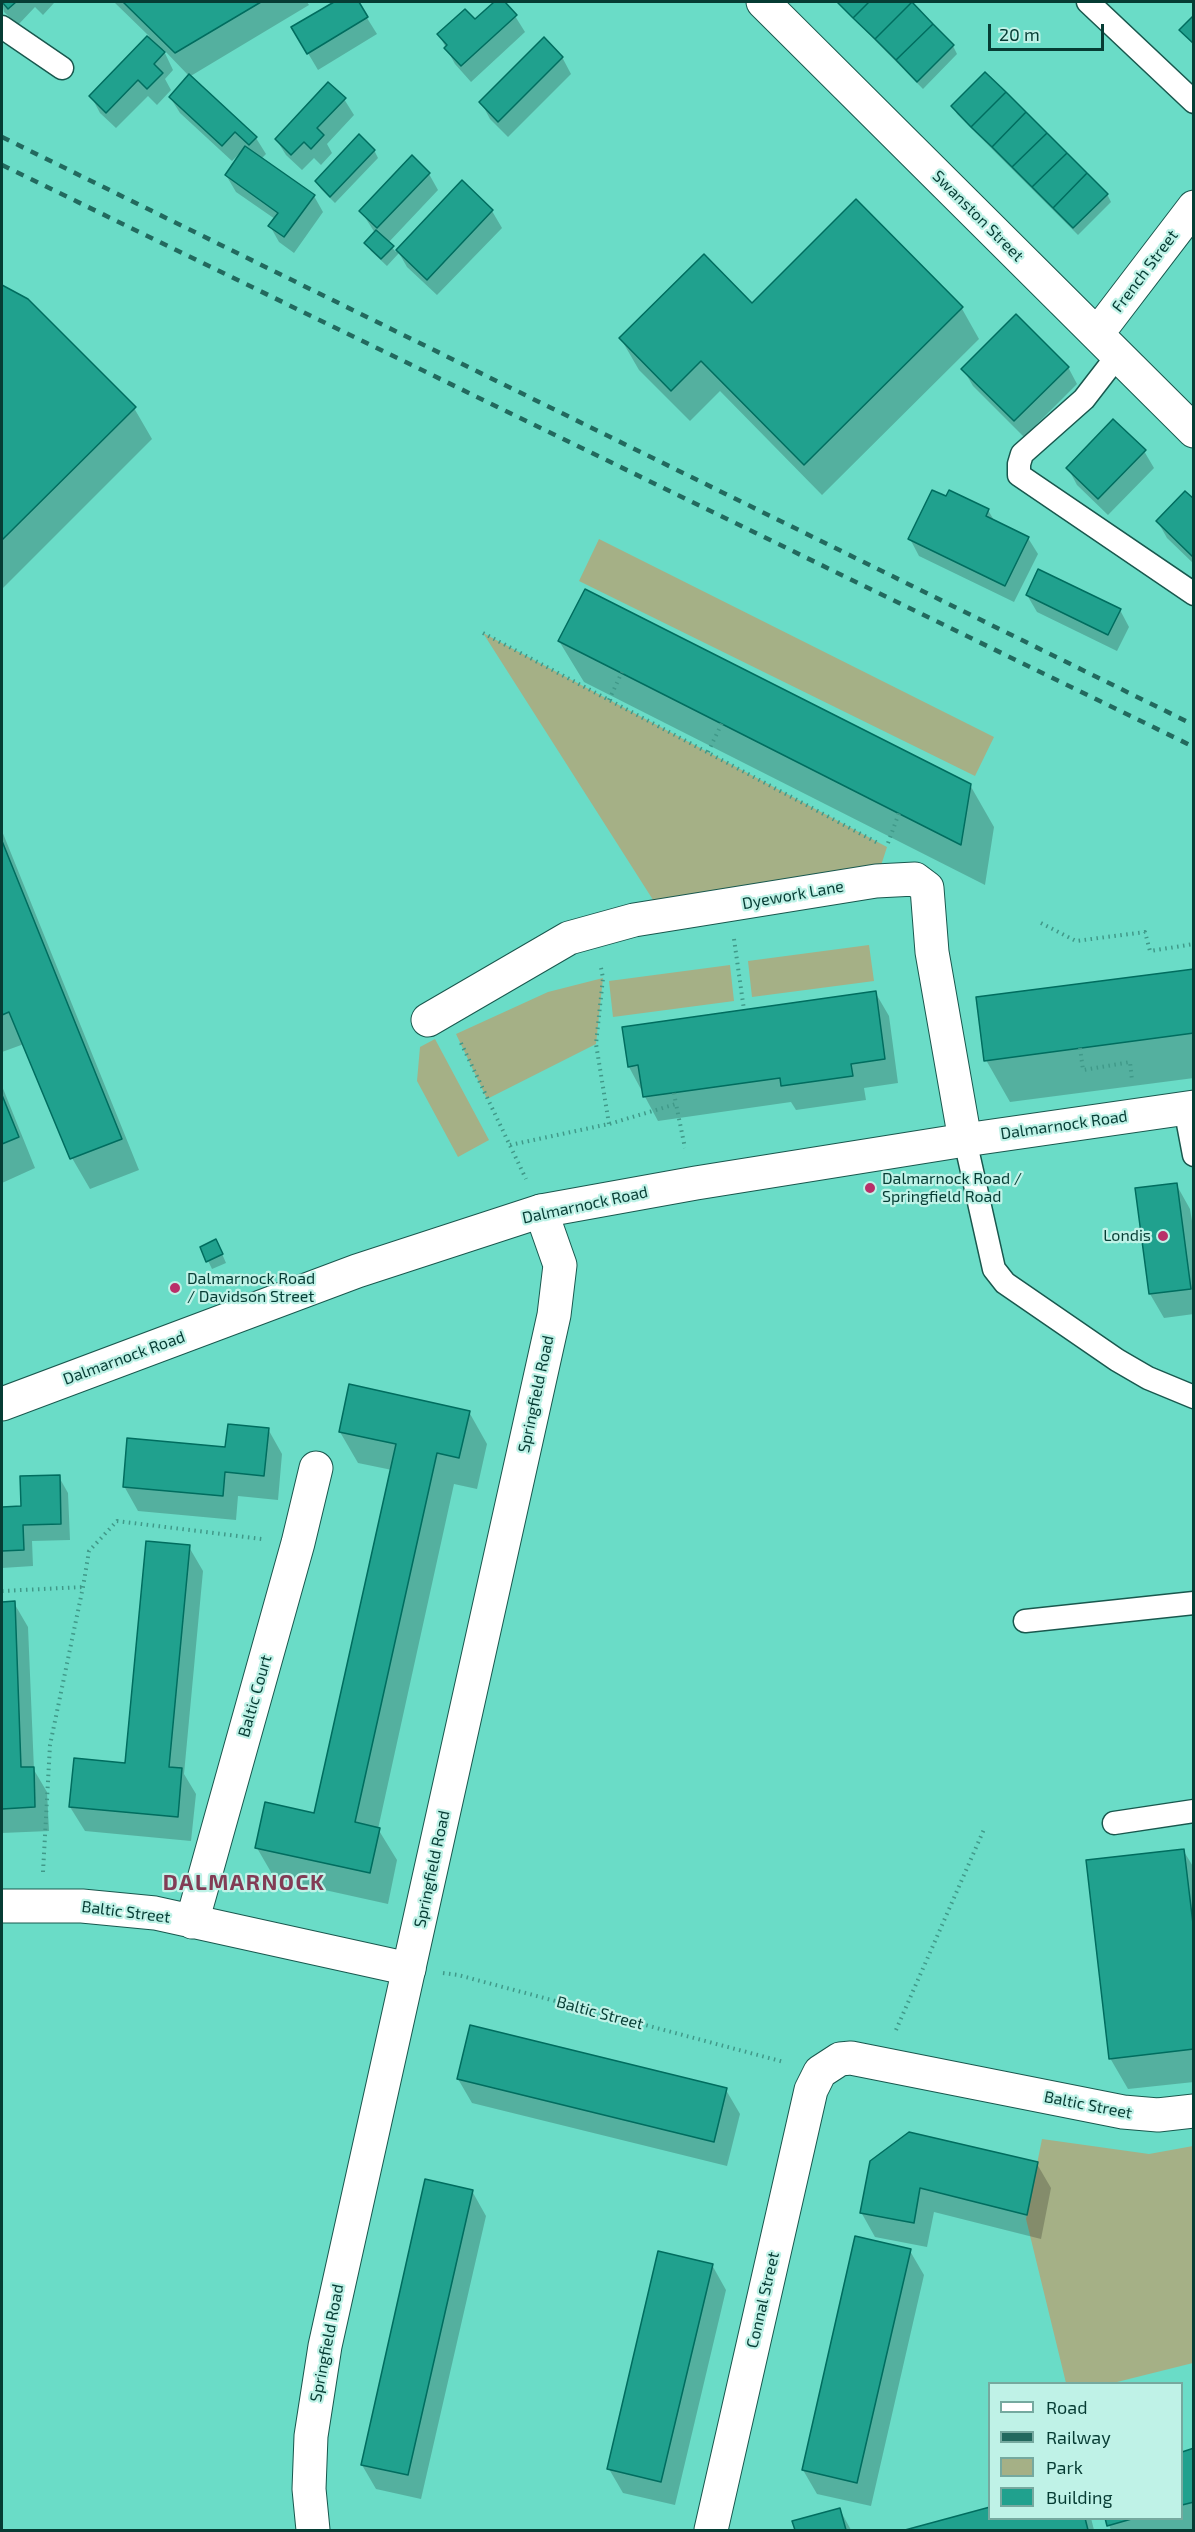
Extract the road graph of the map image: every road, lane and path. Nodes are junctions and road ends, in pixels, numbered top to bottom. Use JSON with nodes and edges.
{"nodes":[{"id":1,"x":763,"y":2,"type":"edge"},
{"id":2,"x":1089,"y":2,"type":"edge"},
{"id":3,"x":2,"y":27,"type":"edge"},
{"id":4,"x":62,"y":68,"type":"dead end"},
{"id":5,"x":1194,"y":102,"type":"edge"},
{"id":6,"x":1194,"y":207,"type":"edge"},
{"id":7,"x":1107,"y":345,"type":"junction"},
{"id":8,"x":1194,"y":431,"type":"edge"},
{"id":9,"x":1194,"y":594,"type":"edge"},
{"id":10,"x":483,"y":633,"type":"dead end"},
{"id":11,"x":622,"y":672,"type":"dead end"},
{"id":12,"x":609,"y":700,"type":"junction"},
{"id":13,"x":722,"y":723,"type":"dead end"},
{"id":14,"x":708,"y":752,"type":"junction"},
{"id":15,"x":887,"y":847,"type":"dead end"},
{"id":16,"x":729,"y":905,"type":"junction"},
{"id":17,"x":1041,"y":923,"type":"dead end"},
{"id":18,"x":597,"y":930,"type":"junction"},
{"id":19,"x":1194,"y":944,"type":"edge"},
{"id":20,"x":744,"y":1010,"type":"dead end"},
{"id":21,"x":436,"y":1015,"type":"joint"},
{"id":22,"x":1080,"y":1048,"type":"dead end"},
{"id":23,"x":674,"y":1093,"type":"dead end"},
{"id":24,"x":676,"y":1104,"type":"junction"},
{"id":25,"x":1189,"y":1107,"type":"edge"},
{"id":26,"x":1138,"y":1115,"type":"junction"},
{"id":27,"x":609,"y":1124,"type":"junction"},
{"id":28,"x":965,"y":1140,"type":"junction"},
{"id":29,"x":510,"y":1145,"type":"junction"},
{"id":30,"x":1194,"y":1155,"type":"edge"},
{"id":31,"x":692,"y":1184,"type":"junction"},
{"id":32,"x":542,"y":1211,"type":"junction"},
{"id":33,"x":1194,"y":1396,"type":"edge"},
{"id":34,"x":2,"y":1404,"type":"edge"},
{"id":35,"x":316,"y":1468,"type":"dead end"},
{"id":36,"x":298,"y":1544,"type":"junction"},
{"id":37,"x":83,"y":1587,"type":"junction"},
{"id":38,"x":2,"y":1591,"type":"edge"},
{"id":39,"x":1194,"y":1603,"type":"edge"},
{"id":40,"x":1025,"y":1621,"type":"dead end"},
{"id":41,"x":1194,"y":1811,"type":"edge"},
{"id":42,"x":1114,"y":1823,"type":"dead end"},
{"id":43,"x":985,"y":1827,"type":"dead end"},
{"id":44,"x":41,"y":1904,"type":"junction"},
{"id":45,"x":2,"y":1906,"type":"edge"},
{"id":46,"x":192,"y":1922,"type":"junction"},
{"id":47,"x":410,"y":1969,"type":"junction"},
{"id":48,"x":881,"y":2064,"type":"junction"},
{"id":49,"x":819,"y":2072,"type":"junction"},
{"id":50,"x":1194,"y":2111,"type":"edge"},
{"id":51,"x":313,"y":2530,"type":"edge"},
{"id":52,"x":711,"y":2530,"type":"edge"}],
"edges":[{"from":1,"to":7,"type":"street","name":"Swanston Street"},
{"from":2,"to":5,"type":"lane"},
{"from":3,"to":4,"type":"lane"},
{"from":6,"to":7,"type":"street","name":"French Street"},
{"from":7,"to":8,"type":"street","name":"Swanston Street"},
{"from":7,"to":9,"type":"lane"},
{"from":10,"to":12,"type":"path"},
{"from":11,"to":12,"type":"path"},
{"from":12,"to":14,"type":"path"},
{"from":13,"to":14,"type":"path"},
{"from":14,"to":15,"type":"path"},
{"from":16,"to":18,"type":"street","name":"Dyework Lane"},
{"from":16,"to":20,"type":"path"},
{"from":16,"to":28,"type":"street","name":"Dyework Lane"},
{"from":17,"to":19,"type":"path"},
{"from":18,"to":21,"type":"street","name":"Dyework Lane"},
{"from":18,"to":27,"type":"path"},
{"from":21,"to":29,"type":"path"},
{"from":22,"to":26,"type":"path"},
{"from":23,"to":24,"type":"path"},
{"from":24,"to":27,"type":"path"},
{"from":24,"to":31,"type":"path"},
{"from":25,"to":26,"type":"street","name":"Dalmarnock Road"},
{"from":25,"to":30,"type":"lane"},
{"from":26,"to":28,"type":"street","name":"Dalmarnock Road"},
{"from":27,"to":29,"type":"path"},
{"from":28,"to":31,"type":"street","name":"Dalmarnock Road"},
{"from":28,"to":33,"type":"lane"},
{"from":29,"to":32,"type":"path"},
{"from":31,"to":32,"type":"street","name":"Dalmarnock Road"},
{"from":32,"to":34,"type":"street","name":"Dalmarnock Road"},
{"from":32,"to":47,"type":"street","name":"Springfield Road"},
{"from":35,"to":36,"type":"street","name":"Baltic Court"},
{"from":36,"to":37,"type":"path"},
{"from":36,"to":46,"type":"street","name":"Baltic Court"},
{"from":37,"to":38,"type":"path"},
{"from":37,"to":44,"type":"path"},
{"from":39,"to":40,"type":"lane"},
{"from":41,"to":42,"type":"lane"},
{"from":43,"to":48,"type":"path"},
{"from":44,"to":45,"type":"street","name":"Baltic Street"},
{"from":44,"to":46,"type":"street","name":"Baltic Street"},
{"from":46,"to":47,"type":"street","name":"Baltic Street"},
{"from":47,"to":49,"type":"path","name":"Baltic Street"},
{"from":47,"to":51,"type":"street","name":"Springfield Road"},
{"from":48,"to":49,"type":"street","name":"Baltic Street"},
{"from":48,"to":50,"type":"street","name":"Baltic Street"},
{"from":49,"to":52,"type":"street","name":"Connal Street"}]}
